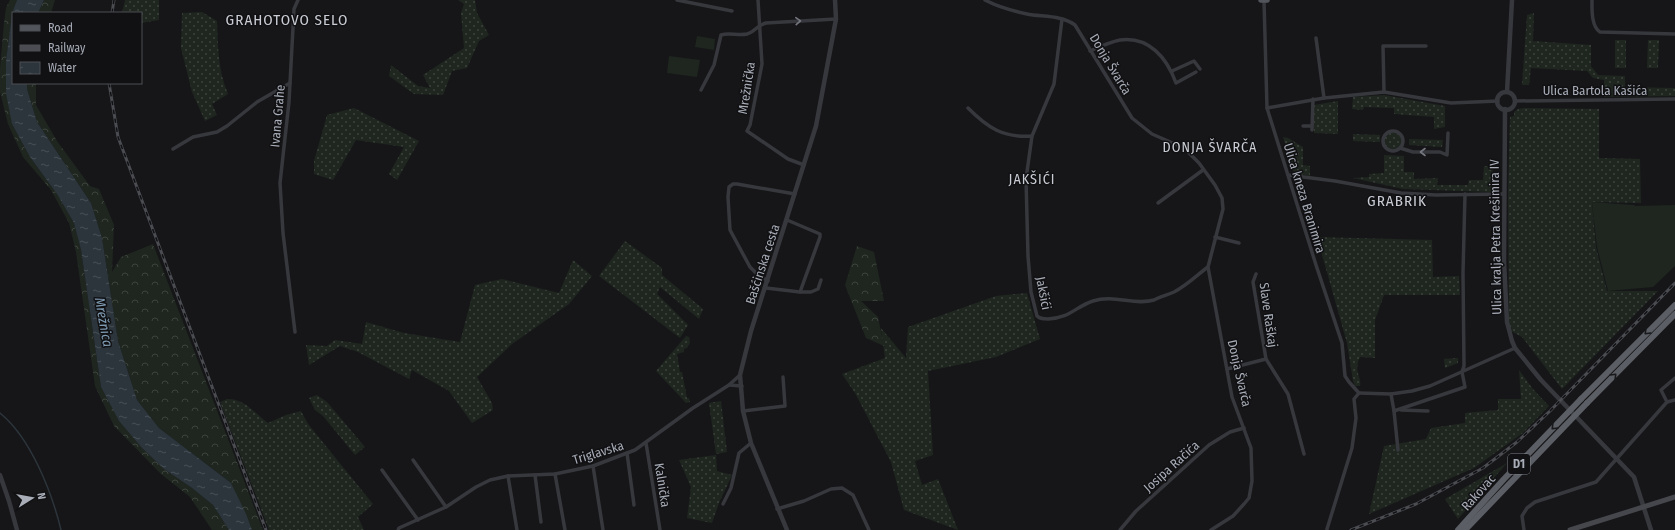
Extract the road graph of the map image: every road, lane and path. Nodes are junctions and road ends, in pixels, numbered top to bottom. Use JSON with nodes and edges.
{"nodes":[{"id":1,"x":298,"y":0,"type":"edge"},
{"id":2,"x":677,"y":0,"type":"edge"},
{"id":3,"x":758,"y":0,"type":"edge"},
{"id":4,"x":835,"y":0,"type":"edge"},
{"id":5,"x":985,"y":0,"type":"edge"},
{"id":6,"x":1262,"y":0,"type":"edge"},
{"id":7,"x":1266,"y":0,"type":"edge"},
{"id":8,"x":1512,"y":0,"type":"edge"},
{"id":9,"x":1592,"y":0,"type":"edge"},
{"id":10,"x":732,"y":11,"type":"dead end"},
{"id":11,"x":836,"y":19,"type":"junction"},
{"id":12,"x":1062,"y":19,"type":"junction"},
{"id":13,"x":760,"y":24,"type":"junction"},
{"id":14,"x":1675,"y":34,"type":"edge"},
{"id":15,"x":1316,"y":38,"type":"dead end"},
{"id":16,"x":1426,"y":46,"type":"dead end"},
{"id":17,"x":1090,"y":51,"type":"junction"},
{"id":18,"x":1172,"y":71,"type":"junction"},
{"id":19,"x":290,"y":84,"type":"junction"},
{"id":20,"x":701,"y":90,"type":"dead end"},
{"id":21,"x":1384,"y":92,"type":"junction"},
{"id":22,"x":1507,"y":92,"type":"junction"},
{"id":23,"x":1324,"y":98,"type":"junction"},
{"id":24,"x":1313,"y":99,"type":"junction"},
{"id":25,"x":1675,"y":99,"type":"edge"},
{"id":26,"x":1515,"y":100,"type":"junction"},
{"id":27,"x":1498,"y":101,"type":"junction"},
{"id":28,"x":968,"y":108,"type":"dead end"},
{"id":29,"x":1267,"y":108,"type":"junction"},
{"id":30,"x":1505,"y":109,"type":"junction"},
{"id":31,"x":1303,"y":126,"type":"dead end"},
{"id":32,"x":1448,"y":133,"type":"dead end"},
{"id":33,"x":1032,"y":136,"type":"junction"},
{"id":34,"x":1400,"y":148,"type":"junction"},
{"id":35,"x":173,"y":149,"type":"dead end"},
{"id":36,"x":804,"y":165,"type":"junction"},
{"id":37,"x":1203,"y":170,"type":"junction"},
{"id":38,"x":1288,"y":175,"type":"junction"},
{"id":39,"x":795,"y":194,"type":"junction"},
{"id":40,"x":1465,"y":194,"type":"junction"},
{"id":41,"x":1504,"y":194,"type":"junction"},
{"id":42,"x":1158,"y":203,"type":"dead end"},
{"id":43,"x":787,"y":220,"type":"junction"},
{"id":44,"x":1215,"y":237,"type":"junction"},
{"id":45,"x":1239,"y":243,"type":"dead end"},
{"id":46,"x":1208,"y":267,"type":"junction"},
{"id":47,"x":1256,"y":274,"type":"dead end"},
{"id":48,"x":821,"y":280,"type":"dead end"},
{"id":49,"x":768,"y":281,"type":"junction"},
{"id":50,"x":766,"y":288,"type":"junction"},
{"id":51,"x":800,"y":292,"type":"junction"},
{"id":52,"x":1675,"y":305,"type":"edge"},
{"id":53,"x":1675,"y":314,"type":"edge"},
{"id":54,"x":295,"y":332,"type":"dead end"},
{"id":55,"x":1515,"y":348,"type":"junction"},
{"id":56,"x":1266,"y":359,"type":"junction"},
{"id":57,"x":1227,"y":369,"type":"junction"},
{"id":58,"x":1462,"y":372,"type":"junction"},
{"id":59,"x":740,"y":375,"type":"junction"},
{"id":60,"x":783,"y":377,"type":"dead end"},
{"id":61,"x":1675,"y":378,"type":"edge"},
{"id":62,"x":729,"y":385,"type":"junction"},
{"id":63,"x":742,"y":386,"type":"junction"},
{"id":64,"x":1359,"y":393,"type":"junction"},
{"id":65,"x":1391,"y":394,"type":"junction"},
{"id":66,"x":1675,"y":400,"type":"edge"},
{"id":67,"x":1667,"y":402,"type":"junction"},
{"id":68,"x":1396,"y":410,"type":"junction"},
{"id":69,"x":743,"y":411,"type":"junction"},
{"id":70,"x":1428,"y":411,"type":"dead end"},
{"id":71,"x":1244,"y":428,"type":"junction"},
{"id":72,"x":646,"y":443,"type":"junction"},
{"id":73,"x":751,"y":443,"type":"junction"},
{"id":74,"x":1398,"y":450,"type":"dead end"},
{"id":75,"x":627,"y":453,"type":"junction"},
{"id":76,"x":1304,"y":454,"type":"dead end"},
{"id":77,"x":1617,"y":458,"type":"junction"},
{"id":78,"x":413,"y":460,"type":"dead end"},
{"id":79,"x":593,"y":466,"type":"junction"},
{"id":80,"x":382,"y":470,"type":"dead end"},
{"id":81,"x":555,"y":474,"type":"junction"},
{"id":82,"x":0,"y":475,"type":"edge"},
{"id":83,"x":534,"y":475,"type":"junction"},
{"id":84,"x":508,"y":476,"type":"junction"},
{"id":85,"x":1675,"y":497,"type":"edge"},
{"id":86,"x":634,"y":504,"type":"dead end"},
{"id":87,"x":723,"y":504,"type":"dead end"},
{"id":88,"x":446,"y":507,"type":"junction"},
{"id":89,"x":1644,"y":507,"type":"junction"},
{"id":90,"x":777,"y":509,"type":"junction"},
{"id":91,"x":418,"y":520,"type":"junction"},
{"id":92,"x":541,"y":522,"type":"dead end"},
{"id":93,"x":1327,"y":529,"type":"dead end"},
{"id":94,"x":17,"y":530,"type":"edge"},
{"id":95,"x":398,"y":530,"type":"edge"},
{"id":96,"x":517,"y":530,"type":"edge"},
{"id":97,"x":565,"y":530,"type":"edge"},
{"id":98,"x":603,"y":530,"type":"edge"},
{"id":99,"x":660,"y":530,"type":"edge"},
{"id":100,"x":787,"y":530,"type":"edge"},
{"id":101,"x":869,"y":530,"type":"edge"},
{"id":102,"x":1120,"y":530,"type":"edge"},
{"id":103,"x":1211,"y":530,"type":"edge"},
{"id":104,"x":1458,"y":530,"type":"edge"},
{"id":105,"x":1465,"y":530,"type":"edge"},
{"id":106,"x":1524,"y":530,"type":"edge"},
{"id":107,"x":1570,"y":530,"type":"edge"},
{"id":108,"x":1651,"y":530,"type":"edge"}],
"edges":[{"from":1,"to":19,"type":"street","name":"Ivana Grahe"},
{"from":2,"to":10,"type":"street"},
{"from":3,"to":13,"type":"street","name":"Mrežnička"},
{"from":4,"to":11,"type":"street","name":"Bašćinska cesta"},
{"from":5,"to":12,"type":"street","name":"Donja Švarča"},
{"from":6,"to":7,"type":"main road"},
{"from":7,"to":29,"type":"street","name":"Ulica kneza Branimira"},
{"from":8,"to":22,"type":"street"},
{"from":9,"to":14,"type":"street"},
{"from":13,"to":11,"type":"street","one_way":true},
{"from":11,"to":36,"type":"street","name":"Bašćinska cesta"},
{"from":12,"to":17,"type":"street","name":"Donja Švarča"},
{"from":12,"to":33,"type":"street","name":"Jakšići"},
{"from":13,"to":20,"type":"street"},
{"from":13,"to":36,"type":"street","name":"Mrežnička"},
{"from":15,"to":23,"type":"street"},
{"from":16,"to":21,"type":"street"},
{"from":17,"to":18,"type":"street"},
{"from":17,"to":37,"type":"street","name":"Donja Švarča"},
{"from":18,"to":18,"type":"street"},
{"from":19,"to":35,"type":"street"},
{"from":19,"to":54,"type":"street","name":"Ivana Grahe"},
{"from":21,"to":23,"type":"street"},
{"from":21,"to":27,"type":"street"},
{"from":22,"to":26,"type":"street"},
{"from":22,"to":27,"type":"street"},
{"from":23,"to":24,"type":"street"},
{"from":24,"to":29,"type":"street"},
{"from":24,"to":31,"type":"street"},
{"from":25,"to":26,"type":"street","name":"Ulica Bartola Kašića"},
{"from":26,"to":30,"type":"street"},
{"from":27,"to":30,"type":"street"},
{"from":28,"to":33,"type":"street"},
{"from":29,"to":38,"type":"street","name":"Ulica kneza Branimira"},
{"from":30,"to":41,"type":"street","name":"Ulica kralja Petra Krešimira IV"},
{"from":32,"to":34,"type":"street","one_way":true},
{"from":33,"to":46,"type":"street","name":"Jakšići"},
{"from":34,"to":34,"type":"street"},
{"from":36,"to":39,"type":"street","name":"Bašćinska cesta"},
{"from":37,"to":42,"type":"street"},
{"from":37,"to":44,"type":"street","name":"Donja Švarča"},
{"from":38,"to":40,"type":"street"},
{"from":38,"to":64,"type":"street","name":"Ulica kneza Branimira"},
{"from":39,"to":43,"type":"street","name":"Bašćinska cesta"},
{"from":39,"to":49,"type":"street"},
{"from":40,"to":41,"type":"street"},
{"from":40,"to":58,"type":"street"},
{"from":41,"to":55,"type":"street","name":"Ulica kralja Petra Krešimira IV"},
{"from":43,"to":49,"type":"street","name":"Bašćinska cesta"},
{"from":43,"to":51,"type":"street"},
{"from":44,"to":45,"type":"street"},
{"from":44,"to":46,"type":"street","name":"Donja Švarča"},
{"from":46,"to":57,"type":"street","name":"Donja Švarča"},
{"from":47,"to":56,"type":"street","name":"Slave Raškaj"},
{"from":48,"to":51,"type":"street"},
{"from":49,"to":50,"type":"street","name":"Bašćinska cesta"},
{"from":50,"to":51,"type":"street"},
{"from":50,"to":59,"type":"street","name":"Bašćinska cesta"},
{"from":52,"to":104,"type":"highway","name":"Rakovac","number":"D1","one_way":true,"bridge":true},
{"from":105,"to":53,"type":"highway","name":"Rakovac","number":"D1","one_way":true,"bridge":true},
{"from":55,"to":58,"type":"street"},
{"from":55,"to":77,"type":"street","name":"Ulica kralja Petra Krešimira IV"},
{"from":56,"to":57,"type":"street","name":"Slave Raškaj"},
{"from":56,"to":76,"type":"street","name":"Slave Raškaj"},
{"from":57,"to":71,"type":"street","name":"Donja Švarča"},
{"from":58,"to":65,"type":"street"},
{"from":58,"to":68,"type":"street"},
{"from":59,"to":62,"type":"street","name":"Triglavska"},
{"from":59,"to":63,"type":"street","name":"Bašćinska cesta"},
{"from":60,"to":69,"type":"street"},
{"from":61,"to":67,"type":"street"},
{"from":62,"to":63,"type":"street"},
{"from":62,"to":72,"type":"street","name":"Triglavska"},
{"from":63,"to":69,"type":"street","name":"Bašćinska cesta"},
{"from":64,"to":65,"type":"street"},
{"from":64,"to":93,"type":"street"},
{"from":65,"to":68,"type":"street"},
{"from":66,"to":67,"type":"street"},
{"from":67,"to":77,"type":"street"},
{"from":68,"to":70,"type":"street"},
{"from":68,"to":74,"type":"street"},
{"from":69,"to":73,"type":"street","name":"Bašćinska cesta"},
{"from":71,"to":102,"type":"street","name":"Josipa Račića"},
{"from":71,"to":103,"type":"street","name":"Donja Švarča"},
{"from":72,"to":75,"type":"street","name":"Triglavska"},
{"from":72,"to":99,"type":"street","name":"Kalnička"},
{"from":73,"to":87,"type":"street"},
{"from":73,"to":90,"type":"street","name":"Bašćinska cesta"},
{"from":75,"to":79,"type":"street","name":"Triglavska"},
{"from":75,"to":86,"type":"street"},
{"from":77,"to":89,"type":"street","name":"Ulica kralja Petra Krešimira IV"},
{"from":77,"to":106,"type":"street"},
{"from":78,"to":88,"type":"street"},
{"from":79,"to":81,"type":"street","name":"Triglavska"},
{"from":79,"to":98,"type":"street"},
{"from":80,"to":91,"type":"street"},
{"from":81,"to":83,"type":"street","name":"Triglavska"},
{"from":81,"to":97,"type":"street"},
{"from":82,"to":94,"type":"street"},
{"from":83,"to":84,"type":"street","name":"Triglavska"},
{"from":83,"to":92,"type":"street"},
{"from":84,"to":88,"type":"street","name":"Triglavska"},
{"from":84,"to":96,"type":"street"},
{"from":85,"to":89,"type":"main road"},
{"from":88,"to":91,"type":"street","name":"Triglavska"},
{"from":89,"to":107,"type":"main road"},
{"from":89,"to":108,"type":"street","name":"Ulica kralja Petra Krešimira IV"},
{"from":90,"to":100,"type":"street","name":"Bašćinska cesta"},
{"from":90,"to":101,"type":"street"},
{"from":91,"to":95,"type":"street","name":"Triglavska"}]}
